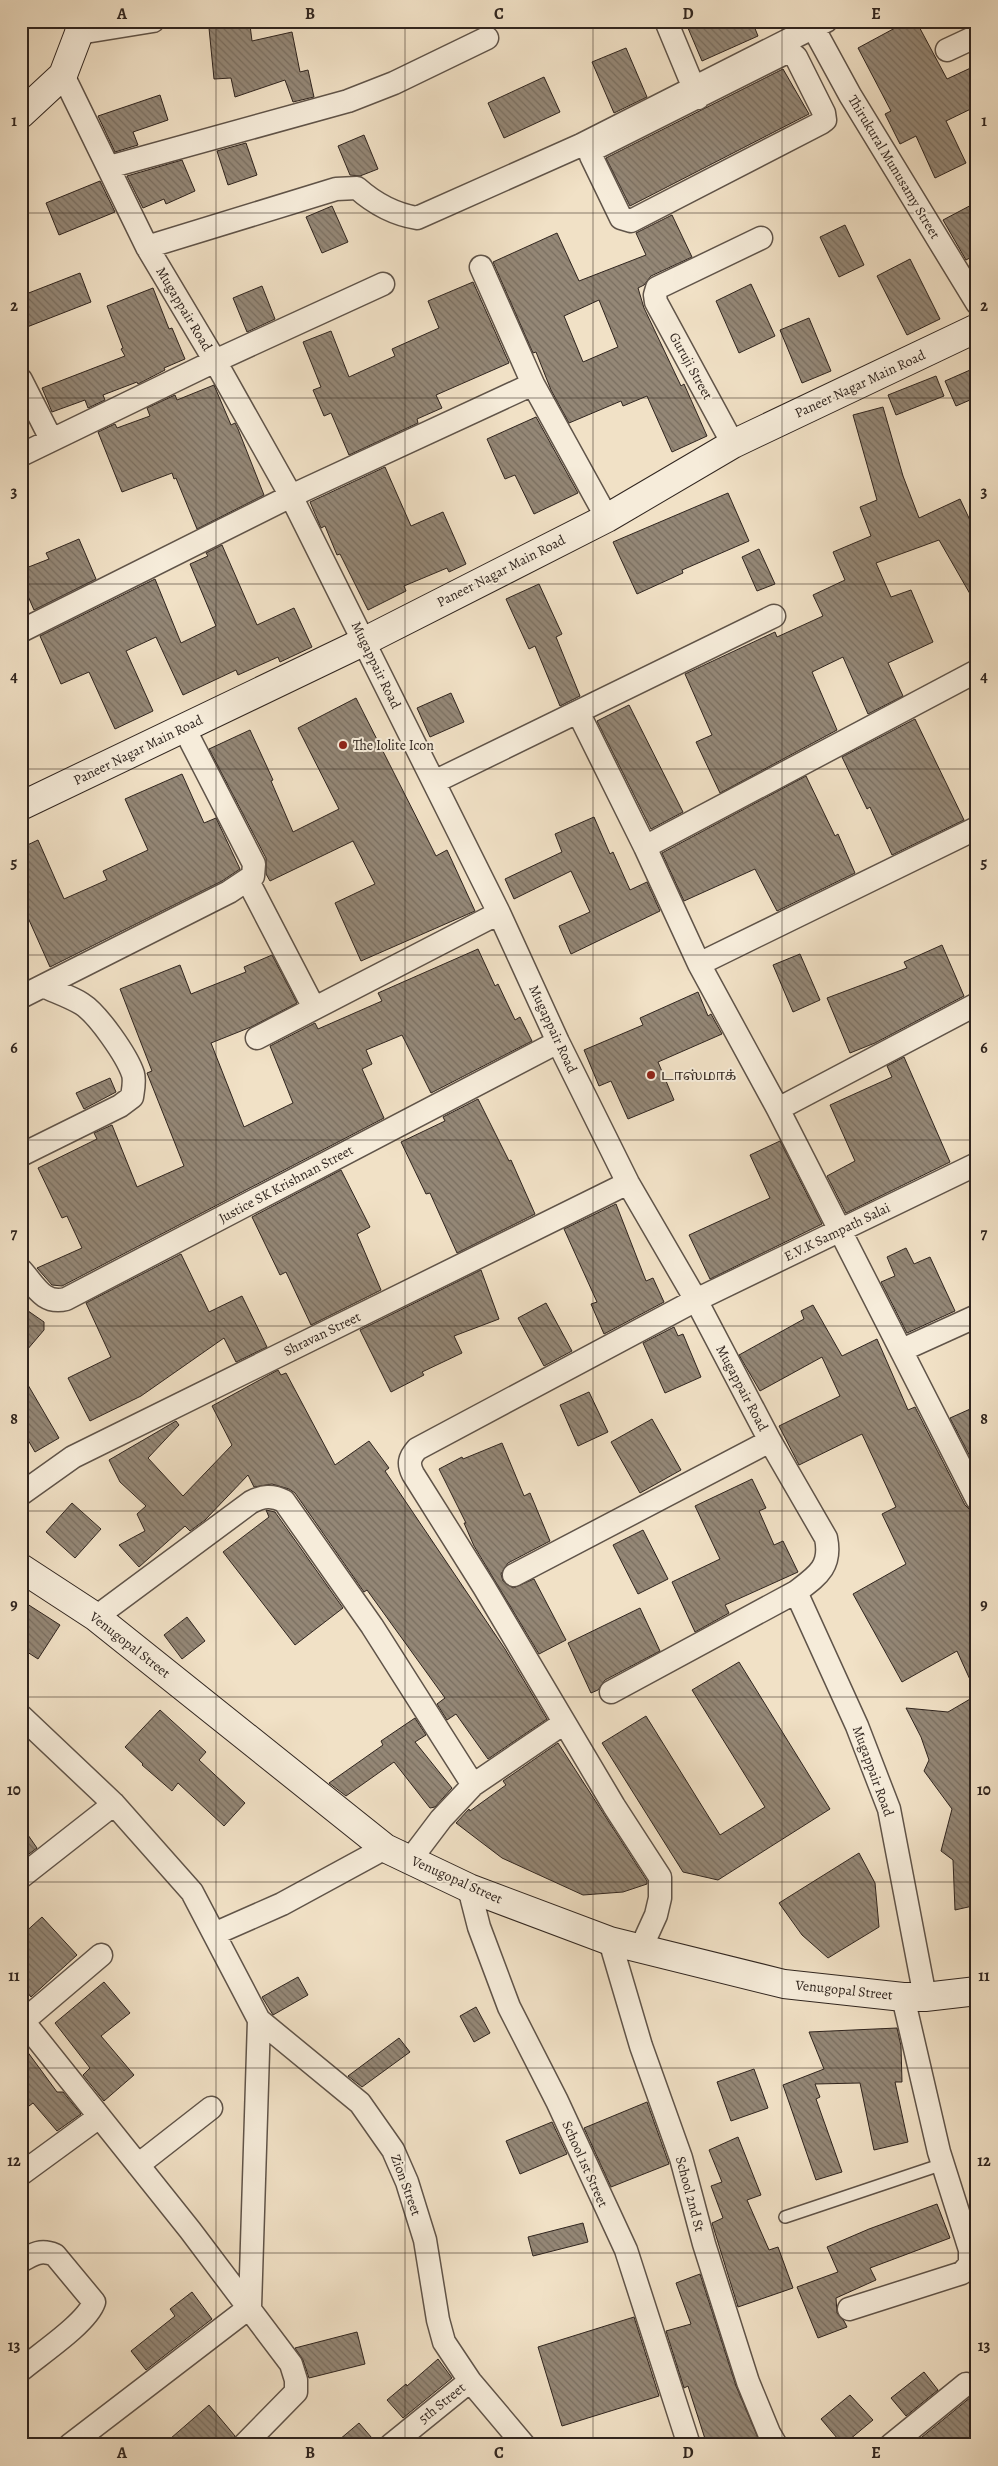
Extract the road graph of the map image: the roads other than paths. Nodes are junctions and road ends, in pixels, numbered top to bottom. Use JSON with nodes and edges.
{"nodes":[{"id":1,"x":153,"y":21,"type":"edge"},
{"id":2,"x":666,"y":21,"type":"edge"},
{"id":3,"x":820,"y":25,"type":"edge"},
{"id":4,"x":80,"y":27,"type":"edge"},
{"id":5,"x":977,"y":36,"type":"edge"},
{"id":6,"x":487,"y":38,"type":"dead end"},
{"id":7,"x":947,"y":50,"type":"dead end"},
{"id":8,"x":63,"y":75,"type":"junction"},
{"id":9,"x":840,"y":77,"type":"junction"},
{"id":10,"x":812,"y":90,"type":"junction"},
{"id":11,"x":696,"y":93,"type":"junction"},
{"id":12,"x":21,"y":114,"type":"edge"},
{"id":13,"x":109,"y":167,"type":"junction"},
{"id":14,"x":761,"y":238,"type":"dead end"},
{"id":15,"x":147,"y":248,"type":"junction"},
{"id":16,"x":481,"y":268,"type":"dead end"},
{"id":17,"x":384,"y":284,"type":"dead end"},
{"id":18,"x":977,"y":303,"type":"edge"},
{"id":19,"x":977,"y":328,"type":"edge"},
{"id":20,"x":215,"y":361,"type":"junction"},
{"id":21,"x":21,"y":380,"type":"edge"},
{"id":22,"x":533,"y":384,"type":"junction"},
{"id":23,"x":52,"y":439,"type":"junction"},
{"id":24,"x":734,"y":444,"type":"junction"},
{"id":25,"x":21,"y":455,"type":"edge"},
{"id":26,"x":292,"y":496,"type":"junction"},
{"id":27,"x":606,"y":518,"type":"junction"},
{"id":28,"x":774,"y":616,"type":"dead end"},
{"id":29,"x":21,"y":631,"type":"edge"},
{"id":30,"x":365,"y":641,"type":"junction"},
{"id":31,"x":977,"y":671,"type":"edge"},
{"id":32,"x":578,"y":712,"type":"junction"},
{"id":33,"x":184,"y":728,"type":"junction"},
{"id":34,"x":434,"y":782,"type":"junction"},
{"id":35,"x":21,"y":806,"type":"edge"},
{"id":36,"x":977,"y":828,"type":"edge"},
{"id":37,"x":645,"y":847,"type":"junction"},
{"id":38,"x":248,"y":881,"type":"junction"},
{"id":39,"x":499,"y":913,"type":"junction"},
{"id":40,"x":699,"y":964,"type":"junction"},
{"id":41,"x":43,"y":986,"type":"junction"},
{"id":42,"x":21,"y":997,"type":"edge"},
{"id":43,"x":977,"y":1004,"type":"edge"},
{"id":44,"x":314,"y":1008,"type":"junction"},
{"id":45,"x":257,"y":1038,"type":"dead end"},
{"id":46,"x":558,"y":1042,"type":"junction"},
{"id":47,"x":778,"y":1109,"type":"junction"},
{"id":48,"x":21,"y":1155,"type":"edge"},
{"id":49,"x":977,"y":1164,"type":"edge"},
{"id":50,"x":628,"y":1183,"type":"junction"},
{"id":51,"x":840,"y":1231,"type":"junction"},
{"id":52,"x":21,"y":1270,"type":"edge"},
{"id":53,"x":696,"y":1300,"type":"junction"},
{"id":54,"x":977,"y":1316,"type":"edge"},
{"id":55,"x":902,"y":1350,"type":"junction"},
{"id":56,"x":770,"y":1442,"type":"junction"},
{"id":57,"x":21,"y":1494,"type":"edge"},
{"id":58,"x":977,"y":1499,"type":"edge"},
{"id":59,"x":21,"y":1568,"type":"edge"},
{"id":60,"x":514,"y":1575,"type":"dead end"},
{"id":61,"x":796,"y":1592,"type":"junction"},
{"id":62,"x":96,"y":1617,"type":"junction"},
{"id":63,"x":611,"y":1692,"type":"dead end"},
{"id":64,"x":21,"y":1716,"type":"edge"},
{"id":65,"x":564,"y":1723,"type":"junction"},
{"id":66,"x":473,"y":1784,"type":"junction"},
{"id":67,"x":114,"y":1804,"type":"junction"},
{"id":68,"x":385,"y":1848,"type":"junction"},
{"id":69,"x":410,"y":1860,"type":"junction"},
{"id":70,"x":21,"y":1877,"type":"edge"},
{"id":71,"x":469,"y":1888,"type":"junction"},
{"id":72,"x":214,"y":1934,"type":"junction"},
{"id":73,"x":610,"y":1941,"type":"junction"},
{"id":74,"x":641,"y":1948,"type":"junction"},
{"id":75,"x":101,"y":1956,"type":"dead end"},
{"id":76,"x":977,"y":1991,"type":"edge"},
{"id":77,"x":914,"y":1997,"type":"junction"},
{"id":78,"x":259,"y":2020,"type":"junction"},
{"id":79,"x":22,"y":2022,"type":"edge"},
{"id":80,"x":211,"y":2108,"type":"dead end"},
{"id":81,"x":99,"y":2117,"type":"junction"},
{"id":82,"x":943,"y":2164,"type":"junction"},
{"id":83,"x":138,"y":2165,"type":"junction"},
{"id":84,"x":21,"y":2174,"type":"edge"},
{"id":85,"x":785,"y":2217,"type":"dead end"},
{"id":86,"x":21,"y":2261,"type":"edge"},
{"id":87,"x":250,"y":2307,"type":"junction"},
{"id":88,"x":849,"y":2309,"type":"dead end"},
{"id":89,"x":21,"y":2370,"type":"edge"},
{"id":90,"x":470,"y":2380,"type":"junction"},
{"id":91,"x":966,"y":2384,"type":"dead end"},
{"id":92,"x":766,"y":2441,"type":"edge"},
{"id":93,"x":518,"y":2443,"type":"edge"},
{"id":94,"x":70,"y":2445,"type":"edge"},
{"id":95,"x":244,"y":2445,"type":"edge"},
{"id":96,"x":391,"y":2445,"type":"edge"},
{"id":97,"x":689,"y":2445,"type":"edge"},
{"id":98,"x":891,"y":2445,"type":"edge"}],
"edges":[{"from":1,"to":4,"type":"street"},
{"from":2,"to":11,"type":"street"},
{"from":3,"to":9,"type":"street","name":"Thirukural Munusamy Street"},
{"from":3,"to":11,"type":"street"},
{"from":4,"to":8,"type":"street"},
{"from":5,"to":7,"type":"street"},
{"from":6,"to":13,"type":"street"},
{"from":8,"to":12,"type":"street"},
{"from":8,"to":13,"type":"street","name":"Mugappair Road"},
{"from":9,"to":10,"type":"street"},
{"from":9,"to":18,"type":"street","name":"Thirukural Munusamy Street"},
{"from":10,"to":11,"type":"street"},
{"from":10,"to":11,"type":"street"},
{"from":11,"to":15,"type":"street"},
{"from":13,"to":15,"type":"street","name":"Mugappair Road"},
{"from":14,"to":24,"type":"street","name":"Guruji Street"},
{"from":15,"to":20,"type":"street","name":"Mugappair Road"},
{"from":16,"to":22,"type":"street"},
{"from":17,"to":20,"type":"street"},
{"from":19,"to":24,"type":"street","name":"Paneer Nagar Main Road"},
{"from":20,"to":23,"type":"street"},
{"from":20,"to":26,"type":"street","name":"Mugappair Road"},
{"from":21,"to":23,"type":"street"},
{"from":22,"to":26,"type":"street"},
{"from":22,"to":27,"type":"street"},
{"from":23,"to":25,"type":"street"},
{"from":24,"to":27,"type":"street","name":"Paneer Nagar Main Road"},
{"from":26,"to":29,"type":"street"},
{"from":26,"to":30,"type":"street","name":"Mugappair Road"},
{"from":27,"to":30,"type":"street","name":"Paneer Nagar Main Road"},
{"from":28,"to":32,"type":"street"},
{"from":30,"to":33,"type":"street","name":"Paneer Nagar Main Road"},
{"from":30,"to":34,"type":"street","name":"Mugappair Road"},
{"from":31,"to":37,"type":"street"},
{"from":32,"to":34,"type":"street"},
{"from":32,"to":37,"type":"street"},
{"from":33,"to":35,"type":"street","name":"Paneer Nagar Main Road"},
{"from":33,"to":38,"type":"street"},
{"from":34,"to":39,"type":"street","name":"Mugappair Road"},
{"from":36,"to":40,"type":"street"},
{"from":37,"to":40,"type":"street"},
{"from":38,"to":41,"type":"street"},
{"from":38,"to":44,"type":"street"},
{"from":39,"to":44,"type":"street"},
{"from":39,"to":46,"type":"street","name":"Mugappair Road"},
{"from":40,"to":47,"type":"street"},
{"from":41,"to":42,"type":"street"},
{"from":41,"to":48,"type":"street"},
{"from":43,"to":47,"type":"street"},
{"from":44,"to":45,"type":"street"},
{"from":46,"to":50,"type":"street","name":"Mugappair Road"},
{"from":46,"to":52,"type":"street","name":"Justice SK Krishnan Street"},
{"from":47,"to":51,"type":"street"},
{"from":49,"to":51,"type":"street","name":"E.V.K Sampath Salai"},
{"from":50,"to":53,"type":"street","name":"Mugappair Road"},
{"from":50,"to":57,"type":"street","name":"Shravan Street"},
{"from":51,"to":53,"type":"street","name":"E.V.K Sampath Salai"},
{"from":51,"to":55,"type":"street"},
{"from":53,"to":56,"type":"street","name":"Mugappair Road"},
{"from":53,"to":65,"type":"street","name":"E.V.K Sampath Salai"},
{"from":54,"to":55,"type":"street"},
{"from":55,"to":58,"type":"street"},
{"from":56,"to":60,"type":"street"},
{"from":56,"to":61,"type":"street","name":"Mugappair Road"},
{"from":59,"to":62,"type":"street","name":"Venugopal Street"},
{"from":61,"to":63,"type":"street"},
{"from":61,"to":77,"type":"street","name":"Mugappair Road"},
{"from":62,"to":66,"type":"street"},
{"from":62,"to":68,"type":"street","name":"Venugopal Street"},
{"from":64,"to":67,"type":"street","name":"Zion Street"},
{"from":65,"to":66,"type":"street"},
{"from":65,"to":74,"type":"street"},
{"from":66,"to":69,"type":"street"},
{"from":67,"to":70,"type":"street"},
{"from":67,"to":72,"type":"street","name":"Zion Street"},
{"from":68,"to":69,"type":"street","name":"Venugopal Street"},
{"from":68,"to":72,"type":"street"},
{"from":69,"to":71,"type":"street","name":"Venugopal Street"},
{"from":71,"to":73,"type":"street","name":"Venugopal Street"},
{"from":71,"to":97,"type":"street","name":"School 1st Street"},
{"from":72,"to":78,"type":"street","name":"Zion Street"},
{"from":73,"to":74,"type":"street","name":"Venugopal Street"},
{"from":73,"to":92,"type":"street","name":"School 2nd St"},
{"from":74,"to":77,"type":"street","name":"Venugopal Street"},
{"from":75,"to":79,"type":"street"},
{"from":76,"to":77,"type":"street","name":"Venugopal Street"},
{"from":77,"to":82,"type":"street","name":"Mugappair Road"},
{"from":78,"to":87,"type":"street"},
{"from":78,"to":90,"type":"street","name":"Zion Street"},
{"from":79,"to":81,"type":"street"},
{"from":80,"to":83,"type":"street"},
{"from":81,"to":83,"type":"street"},
{"from":81,"to":84,"type":"street"},
{"from":82,"to":85,"type":"lane"},
{"from":82,"to":88,"type":"street","name":"Mugappair Road"},
{"from":83,"to":87,"type":"street"},
{"from":86,"to":89,"type":"street"},
{"from":87,"to":94,"type":"street"},
{"from":87,"to":95,"type":"street"},
{"from":90,"to":93,"type":"street","name":"Zion Street"},
{"from":90,"to":96,"type":"street","name":"5th Street"},
{"from":91,"to":98,"type":"street"}]}
